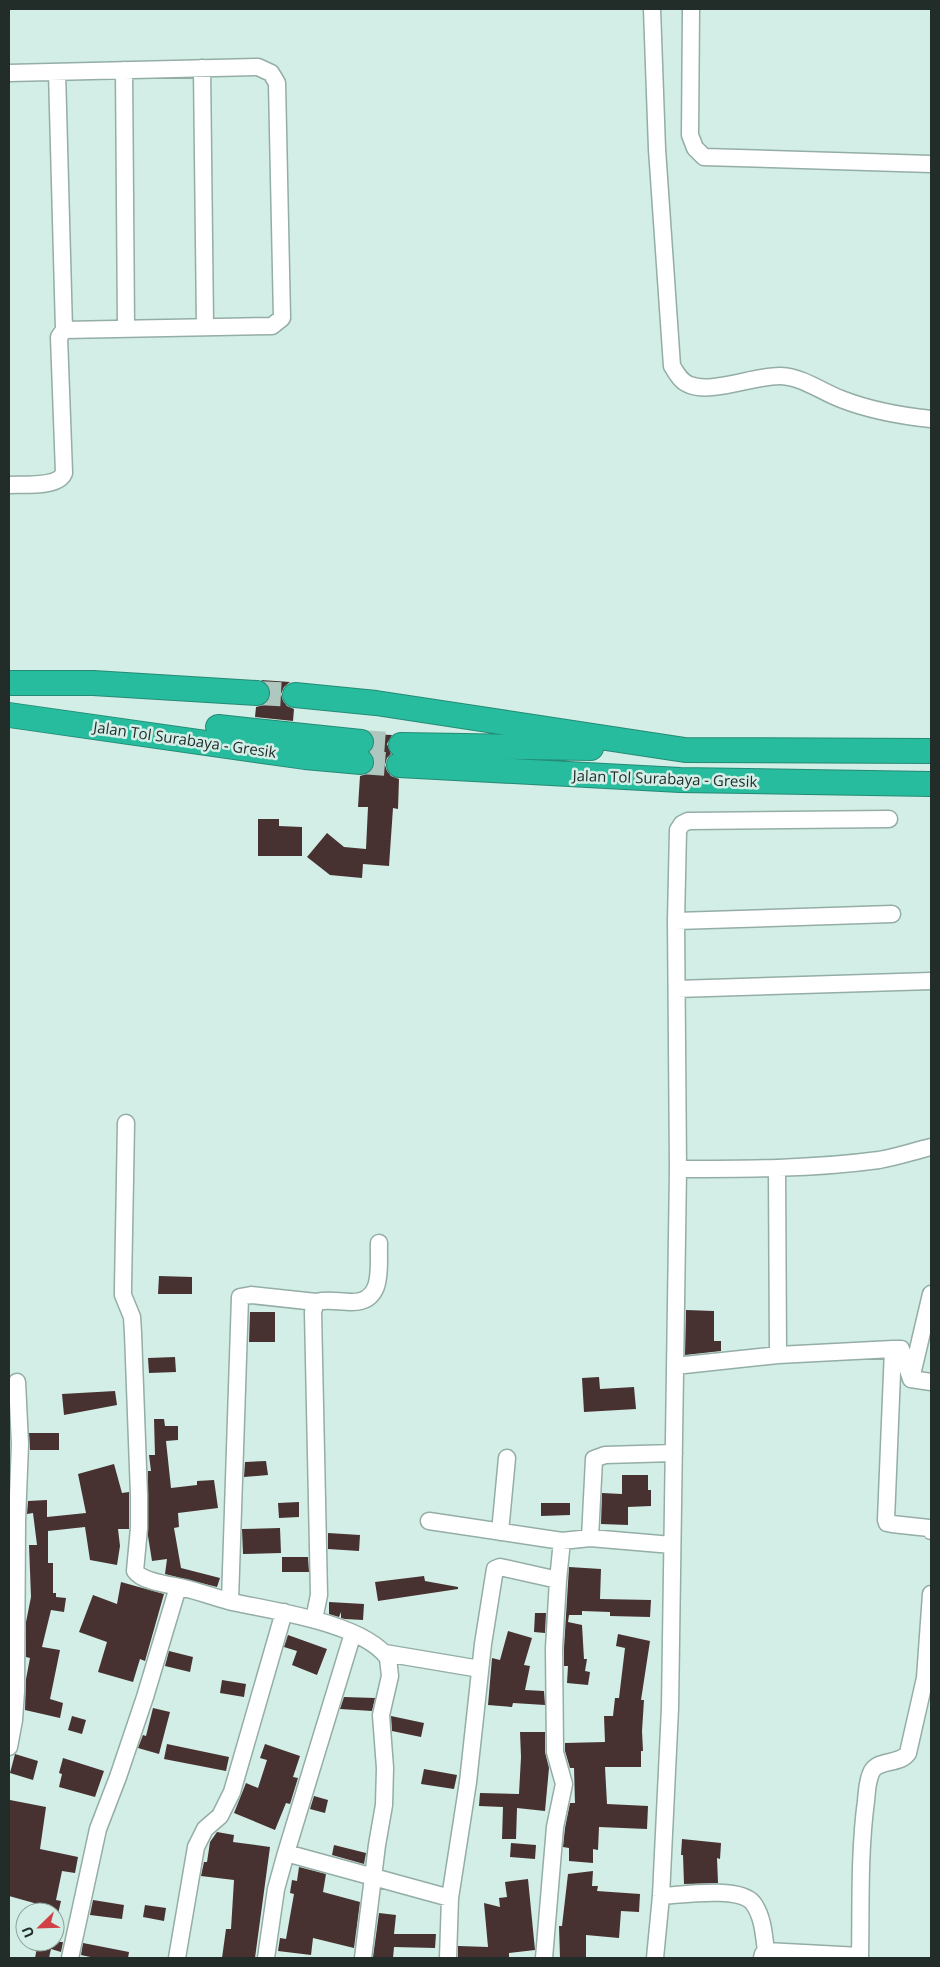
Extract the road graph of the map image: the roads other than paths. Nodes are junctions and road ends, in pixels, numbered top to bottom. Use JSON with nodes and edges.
{"nodes":[{"id":1,"x":652,"y":9,"type":"edge"},
{"id":2,"x":691,"y":9,"type":"edge"},
{"id":3,"x":202,"y":68,"type":"junction"},
{"id":4,"x":124,"y":70,"type":"junction"},
{"id":5,"x":57,"y":72,"type":"junction"},
{"id":6,"x":9,"y":73,"type":"edge"},
{"id":7,"x":931,"y":164,"type":"edge"},
{"id":8,"x":205,"y":326,"type":"junction"},
{"id":9,"x":126,"y":328,"type":"junction"},
{"id":10,"x":64,"y":330,"type":"junction"},
{"id":11,"x":931,"y":419,"type":"edge"},
{"id":12,"x":9,"y":485,"type":"edge"},
{"id":13,"x":9,"y":682,"type":"edge"},
{"id":14,"x":257,"y":693,"type":"tunnel mouth"},
{"id":15,"x":295,"y":695,"type":"tunnel mouth"},
{"id":16,"x":9,"y":698,"type":"edge"},
{"id":17,"x":9,"y":715,"type":"edge"},
{"id":18,"x":685,"y":750,"type":"junction"},
{"id":19,"x":931,"y":751,"type":"edge"},
{"id":20,"x":931,"y":784,"type":"edge"},
{"id":21,"x":888,"y":819,"type":"dead end"},
{"id":22,"x":892,"y":914,"type":"dead end"},
{"id":23,"x":676,"y":921,"type":"junction"},
{"id":24,"x":931,"y":981,"type":"edge"},
{"id":25,"x":677,"y":989,"type":"junction"},
{"id":26,"x":126,"y":1122,"type":"dead end"},
{"id":27,"x":931,"y":1147,"type":"edge"},
{"id":28,"x":777,"y":1168,"type":"junction"},
{"id":29,"x":678,"y":1169,"type":"junction"},
{"id":30,"x":379,"y":1243,"type":"dead end"},
{"id":31,"x":931,"y":1294,"type":"edge"},
{"id":32,"x":316,"y":1302,"type":"junction"},
{"id":33,"x":893,"y":1349,"type":"junction"},
{"id":34,"x":778,"y":1356,"type":"junction"},
{"id":35,"x":676,"y":1366,"type":"junction"},
{"id":36,"x":911,"y":1379,"type":"junction"},
{"id":37,"x":17,"y":1382,"type":"dead end"},
{"id":38,"x":931,"y":1382,"type":"edge"},
{"id":39,"x":14,"y":1443,"type":"edge"},
{"id":40,"x":674,"y":1453,"type":"junction"},
{"id":41,"x":507,"y":1458,"type":"dead end"},
{"id":42,"x":429,"y":1521,"type":"dead end"},
{"id":43,"x":931,"y":1530,"type":"edge"},
{"id":44,"x":500,"y":1532,"type":"junction"},
{"id":45,"x":590,"y":1538,"type":"junction"},
{"id":46,"x":562,"y":1541,"type":"junction"},
{"id":47,"x":672,"y":1545,"type":"junction"},
{"id":48,"x":13,"y":1553,"type":"edge"},
{"id":49,"x":558,"y":1580,"type":"junction"},
{"id":50,"x":178,"y":1587,"type":"junction"},
{"id":51,"x":931,"y":1594,"type":"edge"},
{"id":52,"x":230,"y":1602,"type":"junction"},
{"id":53,"x":284,"y":1612,"type":"junction"},
{"id":54,"x":314,"y":1619,"type":"junction"},
{"id":55,"x":353,"y":1634,"type":"junction"},
{"id":56,"x":385,"y":1653,"type":"junction"},
{"id":57,"x":480,"y":1669,"type":"junction"},
{"id":58,"x":9,"y":1747,"type":"edge"},
{"id":59,"x":286,"y":1853,"type":"junction"},
{"id":60,"x":373,"y":1877,"type":"junction"},
{"id":61,"x":661,"y":1896,"type":"junction"},
{"id":62,"x":450,"y":1898,"type":"junction"},
{"id":63,"x":764,"y":1955,"type":"edge"},
{"id":64,"x":860,"y":1957,"type":"edge"},
{"id":65,"x":70,"y":1958,"type":"edge"},
{"id":66,"x":177,"y":1958,"type":"edge"},
{"id":67,"x":266,"y":1958,"type":"edge"},
{"id":68,"x":364,"y":1958,"type":"edge"},
{"id":69,"x":448,"y":1958,"type":"edge"},
{"id":70,"x":544,"y":1958,"type":"edge"},
{"id":71,"x":655,"y":1958,"type":"edge"}],
"edges":[{"from":1,"to":11,"type":"street"},
{"from":2,"to":7,"type":"street"},
{"from":3,"to":4,"type":"street"},
{"from":3,"to":8,"type":"street"},
{"from":3,"to":8,"type":"street"},
{"from":4,"to":5,"type":"street"},
{"from":4,"to":9,"type":"street"},
{"from":5,"to":6,"type":"street"},
{"from":5,"to":10,"type":"street"},
{"from":8,"to":9,"type":"street"},
{"from":9,"to":10,"type":"street"},
{"from":10,"to":12,"type":"street"},
{"from":13,"to":14,"type":"highway"},
{"from":15,"to":18,"type":"highway","name":"Jalan Tol Surabaya - Gresik"},
{"from":16,"to":17,"type":"highway","name":"Jalan Tol Surabaya - Gresik"},
{"from":18,"to":19,"type":"highway","name":"Jalan Tol Surabaya - Gresik"},
{"from":18,"to":20,"type":"highway","name":"Jalan Tol Surabaya - Gresik"},
{"from":21,"to":23,"type":"street"},
{"from":22,"to":23,"type":"street"},
{"from":23,"to":25,"type":"street"},
{"from":24,"to":25,"type":"street"},
{"from":25,"to":29,"type":"street"},
{"from":26,"to":50,"type":"street"},
{"from":27,"to":28,"type":"street"},
{"from":28,"to":29,"type":"street"},
{"from":28,"to":34,"type":"street"},
{"from":29,"to":35,"type":"street"},
{"from":30,"to":32,"type":"street"},
{"from":31,"to":36,"type":"street"},
{"from":32,"to":52,"type":"street"},
{"from":32,"to":54,"type":"street"},
{"from":33,"to":34,"type":"street"},
{"from":33,"to":36,"type":"street"},
{"from":33,"to":43,"type":"street"},
{"from":34,"to":35,"type":"street"},
{"from":35,"to":40,"type":"street"},
{"from":36,"to":38,"type":"street"},
{"from":37,"to":39,"type":"street"},
{"from":39,"to":48,"type":"street"},
{"from":40,"to":45,"type":"street"},
{"from":40,"to":47,"type":"street"},
{"from":41,"to":44,"type":"street"},
{"from":42,"to":44,"type":"street"},
{"from":44,"to":46,"type":"street"},
{"from":45,"to":46,"type":"street"},
{"from":45,"to":47,"type":"street"},
{"from":46,"to":49,"type":"street"},
{"from":47,"to":61,"type":"street"},
{"from":48,"to":58,"type":"street"},
{"from":49,"to":57,"type":"street"},
{"from":49,"to":70,"type":"street"},
{"from":50,"to":52,"type":"street"},
{"from":50,"to":65,"type":"street"},
{"from":51,"to":64,"type":"street"},
{"from":52,"to":53,"type":"street"},
{"from":53,"to":54,"type":"street"},
{"from":53,"to":66,"type":"street"},
{"from":54,"to":55,"type":"street"},
{"from":55,"to":56,"type":"street"},
{"from":55,"to":59,"type":"street"},
{"from":56,"to":57,"type":"street"},
{"from":56,"to":60,"type":"street"},
{"from":57,"to":62,"type":"street"},
{"from":59,"to":60,"type":"street"},
{"from":59,"to":67,"type":"street"},
{"from":60,"to":62,"type":"street"},
{"from":60,"to":68,"type":"street"},
{"from":61,"to":63,"type":"street"},
{"from":61,"to":71,"type":"street"},
{"from":62,"to":69,"type":"street"},
{"from":63,"to":64,"type":"street"}]}
